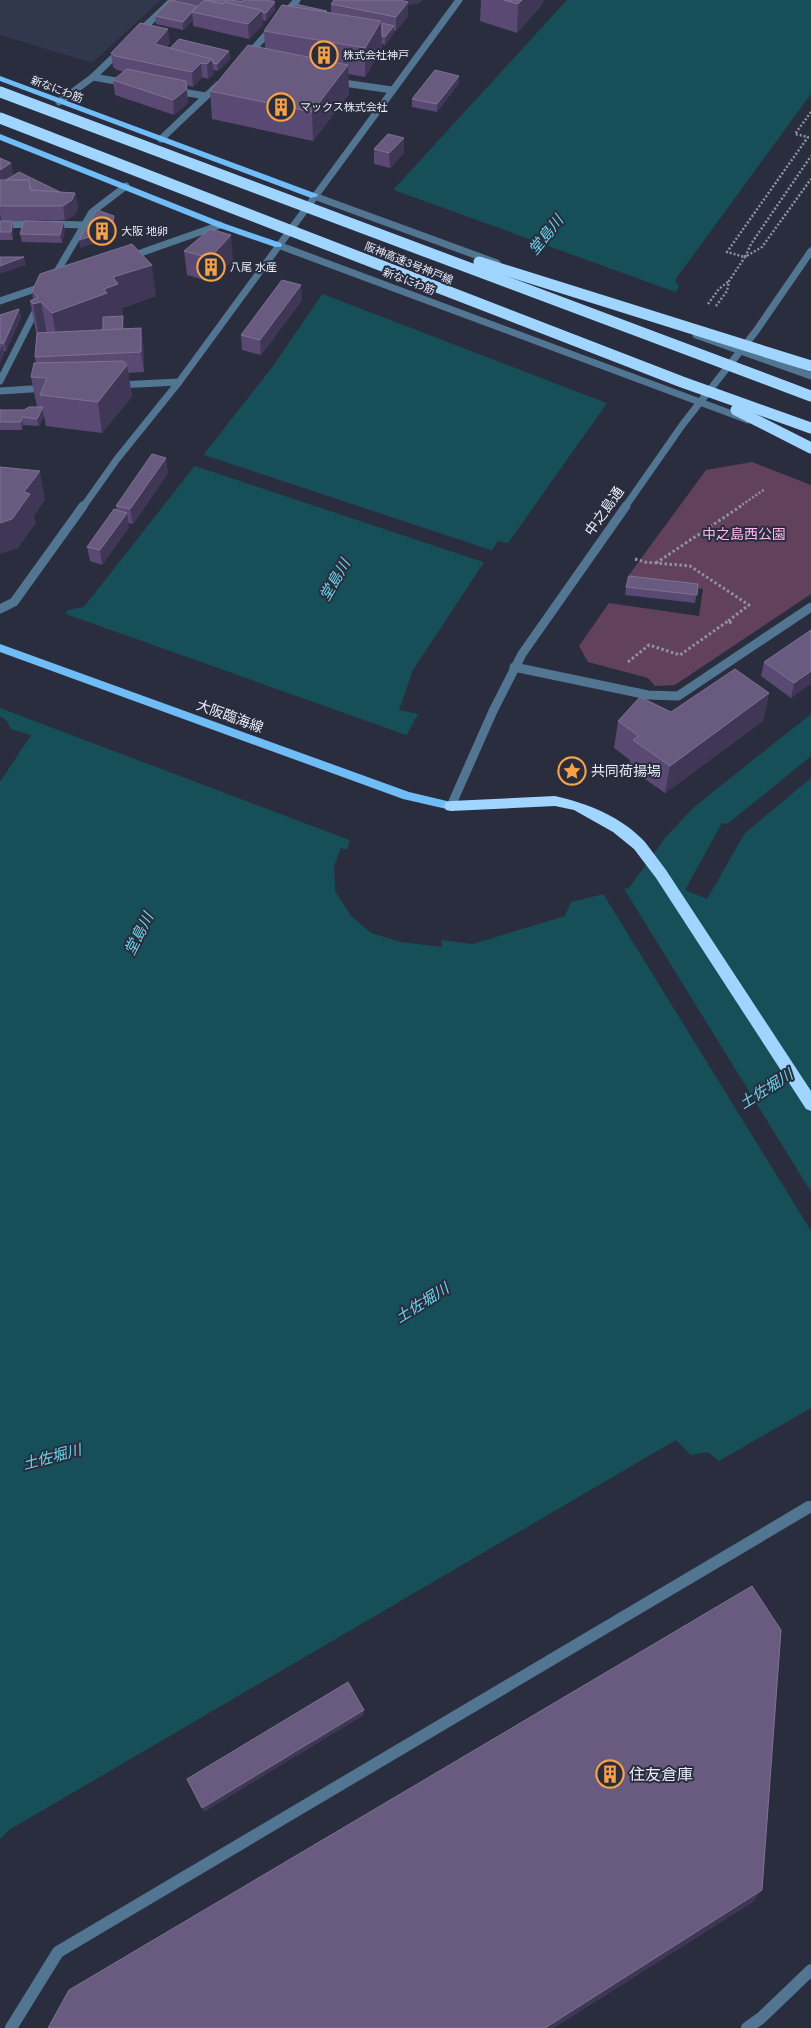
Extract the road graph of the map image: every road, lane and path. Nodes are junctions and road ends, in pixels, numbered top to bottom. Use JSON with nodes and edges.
{"nodes":[{"id":1,"x":173,"y":0,"type":"edge"},
{"id":2,"x":297,"y":0,"type":"edge"},
{"id":3,"x":459,"y":0,"type":"edge"},
{"id":4,"x":133,"y":38,"type":"edge"},
{"id":5,"x":126,"y":45,"type":"edge"},
{"id":6,"x":244,"y":59,"type":"edge"},
{"id":7,"x":93,"y":77,"type":"junction"},
{"id":8,"x":0,"y":78,"type":"edge"},
{"id":9,"x":225,"y":79,"type":"edge"},
{"id":10,"x":324,"y":80,"type":"edge"},
{"id":11,"x":131,"y":83,"type":"edge"},
{"id":12,"x":169,"y":90,"type":"edge"},
{"id":13,"x":392,"y":90,"type":"junction"},
{"id":14,"x":0,"y":92,"type":"edge"},
{"id":15,"x":206,"y":96,"type":"junction"},
{"id":16,"x":59,"y":102,"type":"junction"},
{"id":17,"x":811,"y":112,"type":"edge"},
{"id":18,"x":0,"y":118,"type":"edge"},
{"id":19,"x":0,"y":137,"type":"edge"},
{"id":20,"x":161,"y":139,"type":"junction"},
{"id":21,"x":811,"y":156,"type":"edge"},
{"id":22,"x":811,"y":179,"type":"edge"},
{"id":23,"x":126,"y":186,"type":"junction"},
{"id":24,"x":314,"y":196,"type":"junction"},
{"id":25,"x":220,"y":224,"type":"junction"},
{"id":26,"x":0,"y":225,"type":"edge"},
{"id":27,"x":84,"y":225,"type":"junction"},
{"id":28,"x":374,"y":232,"type":"junction"},
{"id":29,"x":278,"y":245,"type":"junction"},
{"id":30,"x":811,"y":251,"type":"edge"},
{"id":31,"x":745,"y":257,"type":"junction"},
{"id":32,"x":121,"y":260,"type":"edge"},
{"id":33,"x":729,"y":281,"type":"junction"},
{"id":34,"x":58,"y":282,"type":"edge"},
{"id":35,"x":49,"y":285,"type":"junction"},
{"id":36,"x":44,"y":294,"type":"edge"},
{"id":37,"x":0,"y":301,"type":"edge"},
{"id":38,"x":40,"y":302,"type":"edge"},
{"id":39,"x":707,"y":304,"type":"dead end"},
{"id":40,"x":716,"y":307,"type":"dead end"},
{"id":41,"x":740,"y":350,"type":"junction"},
{"id":42,"x":811,"y":366,"type":"edge"},
{"id":43,"x":811,"y":376,"type":"edge"},
{"id":44,"x":0,"y":381,"type":"edge"},
{"id":45,"x":179,"y":382,"type":"junction"},
{"id":46,"x":682,"y":382,"type":"junction"},
{"id":47,"x":108,"y":386,"type":"edge"},
{"id":48,"x":59,"y":388,"type":"edge"},
{"id":49,"x":0,"y":390,"type":"edge"},
{"id":50,"x":811,"y":396,"type":"edge"},
{"id":51,"x":700,"y":403,"type":"junction"},
{"id":52,"x":811,"y":428,"type":"edge"},
{"id":53,"x":811,"y":443,"type":"edge"},
{"id":54,"x":811,"y":448,"type":"edge"},
{"id":55,"x":765,"y":489,"type":"dead end"},
{"id":56,"x":635,"y":559,"type":"dead end"},
{"id":57,"x":656,"y":563,"type":"junction"},
{"id":58,"x":811,"y":607,"type":"edge"},
{"id":59,"x":0,"y":608,"type":"edge"},
{"id":60,"x":728,"y":621,"type":"junction"},
{"id":61,"x":758,"y":642,"type":"junction"},
{"id":62,"x":0,"y":648,"type":"edge"},
{"id":63,"x":514,"y":667,"type":"junction"},
{"id":64,"x":621,"y":668,"type":"dead end"},
{"id":65,"x":451,"y":806,"type":"junction"},
{"id":66,"x":811,"y":1104,"type":"edge"},
{"id":67,"x":809,"y":1506,"type":"dead end"},
{"id":68,"x":811,"y":1970,"type":"edge"},
{"id":69,"x":11,"y":2028,"type":"edge"},
{"id":70,"x":747,"y":2028,"type":"edge"}],
"edges":[{"from":1,"to":4,"type":"street"},
{"from":2,"to":6,"type":"street"},
{"from":3,"to":13,"type":"street"},
{"from":5,"to":7,"type":"street"},
{"from":7,"to":11,"type":"street"},
{"from":7,"to":16,"type":"street"},
{"from":8,"to":16,"type":"main road","name":"新なにわ筋"},
{"from":9,"to":15,"type":"street"},
{"from":10,"to":13,"type":"street"},
{"from":12,"to":15,"type":"street"},
{"from":13,"to":24,"type":"street"},
{"from":14,"to":28,"type":"highway","name":"阪神高速3号神戸線","bridge":true},
{"from":15,"to":20,"type":"street"},
{"from":16,"to":20,"type":"main road","name":"新なにわ筋"},
{"from":17,"to":31,"type":"path"},
{"from":18,"to":46,"type":"highway","name":"阪神高速3号神戸線","bridge":true},
{"from":19,"to":23,"type":"main road","name":"新なにわ筋"},
{"from":20,"to":24,"type":"main road","name":"新なにわ筋"},
{"from":21,"to":31,"type":"path"},
{"from":22,"to":31,"type":"path"},
{"from":23,"to":25,"type":"main road","name":"新なにわ筋"},
{"from":23,"to":27,"type":"street"},
{"from":24,"to":29,"type":"street"},
{"from":24,"to":41,"type":"street","name":"新なにわ筋","bridge":true},
{"from":25,"to":29,"type":"main road","name":"新なにわ筋"},
{"from":25,"to":32,"type":"street"},
{"from":26,"to":27,"type":"street"},
{"from":27,"to":35,"type":"street"},
{"from":28,"to":42,"type":"highway","bridge":true},
{"from":28,"to":50,"type":"highway","name":"阪神高速3号神戸線","bridge":true},
{"from":29,"to":45,"type":"street"},
{"from":29,"to":51,"type":"street","name":"新なにわ筋"},
{"from":30,"to":41,"type":"street","name":"中之島通"},
{"from":31,"to":33,"type":"path"},
{"from":33,"to":39,"type":"path"},
{"from":33,"to":40,"type":"path"},
{"from":34,"to":35,"type":"street"},
{"from":35,"to":36,"type":"street"},
{"from":35,"to":37,"type":"street"},
{"from":38,"to":44,"type":"street"},
{"from":41,"to":43,"type":"street","name":"新なにわ筋"},
{"from":41,"to":51,"type":"street","name":"中之島通"},
{"from":45,"to":47,"type":"street"},
{"from":45,"to":59,"type":"street"},
{"from":46,"to":52,"type":"highway","name":"阪神高速3号神戸線","bridge":true},
{"from":46,"to":54,"type":"highway","bridge":true},
{"from":48,"to":49,"type":"street"},
{"from":51,"to":53,"type":"street","name":"新なにわ筋"},
{"from":51,"to":63,"type":"street","name":"中之島通"},
{"from":55,"to":57,"type":"path"},
{"from":56,"to":57,"type":"path"},
{"from":57,"to":60,"type":"path"},
{"from":58,"to":61,"type":"street"},
{"from":60,"to":61,"type":"path"},
{"from":60,"to":64,"type":"path"},
{"from":61,"to":63,"type":"street"},
{"from":62,"to":65,"type":"main road","name":"大阪臨海線"},
{"from":63,"to":65,"type":"street","name":"中之島通"},
{"from":65,"to":66,"type":"highway"},
{"from":67,"to":69,"type":"street"},
{"from":68,"to":70,"type":"street"}]}
